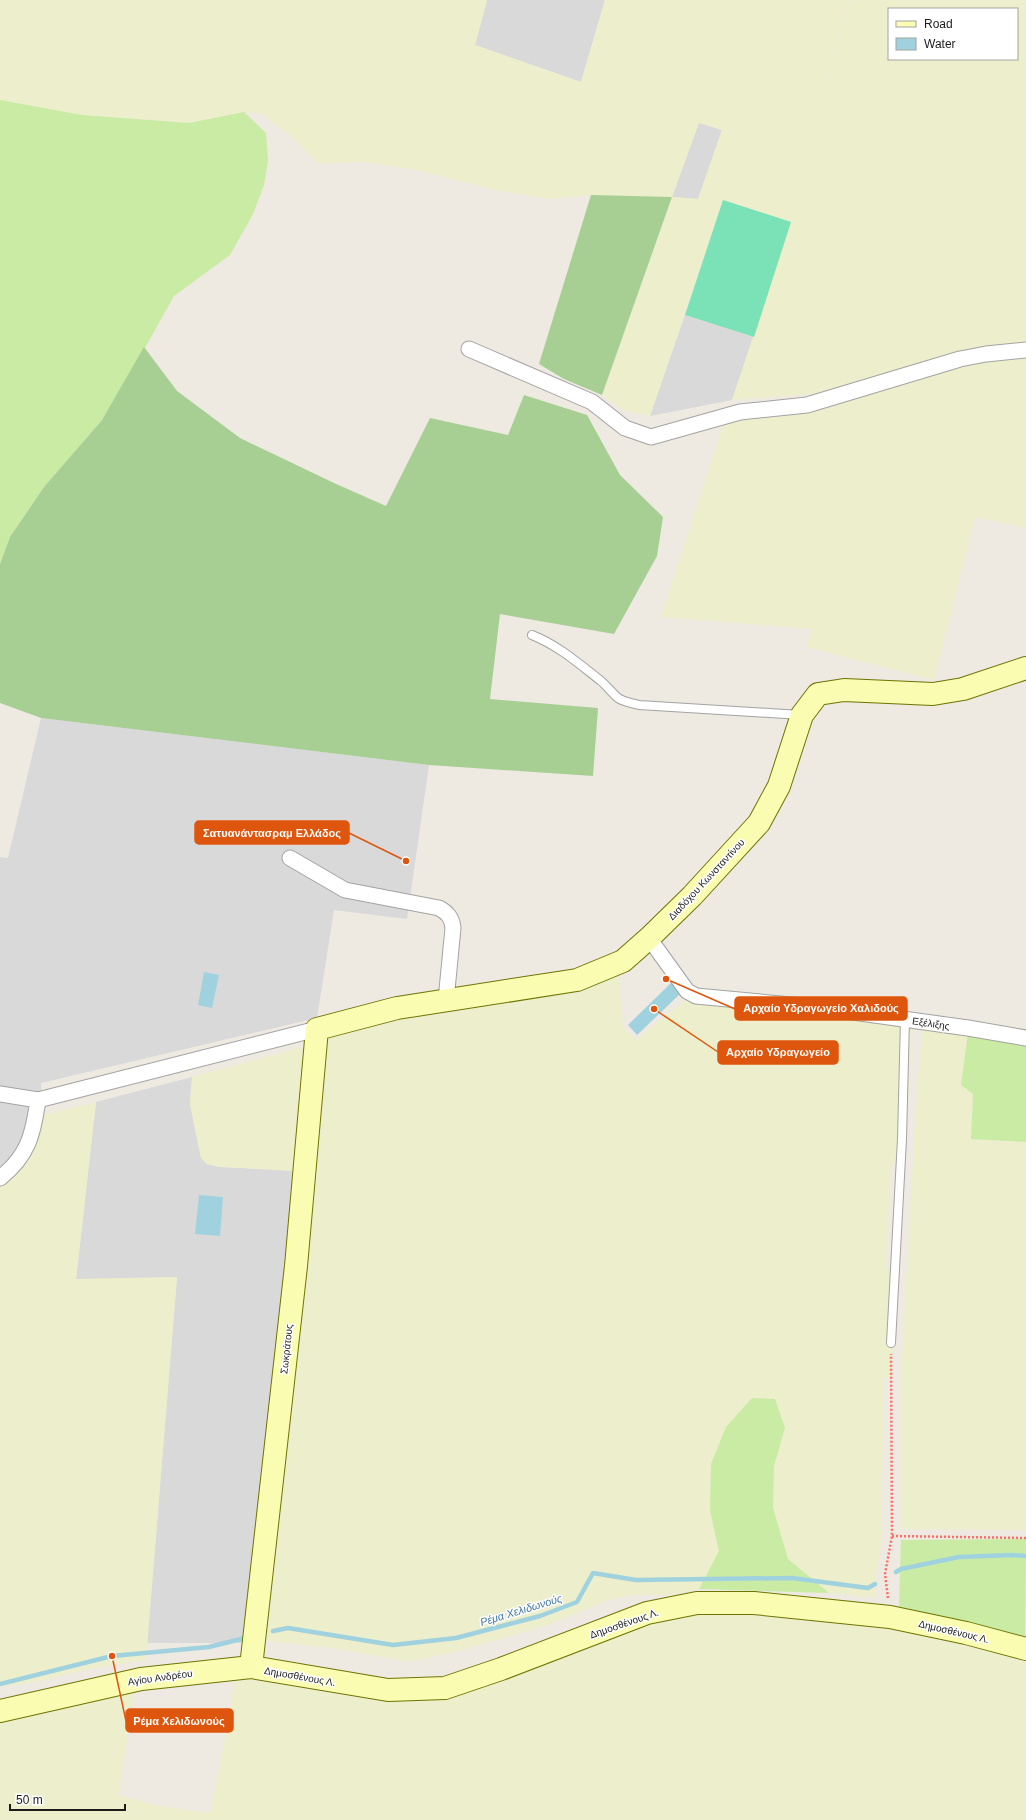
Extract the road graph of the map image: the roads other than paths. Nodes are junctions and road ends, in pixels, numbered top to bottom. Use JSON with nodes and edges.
{"nodes":[{"id":1,"x":469,"y":348,"type":"dead end"},
{"id":2,"x":1026,"y":350,"type":"edge"},
{"id":3,"x":532,"y":635,"type":"dead end"},
{"id":4,"x":1026,"y":668,"type":"edge"},
{"id":5,"x":802,"y":715,"type":"junction"},
{"id":6,"x":290,"y":858,"type":"dead end"},
{"id":7,"x":649,"y":938,"type":"junction"},
{"id":8,"x":446,"y":1000,"type":"junction"},
{"id":9,"x":905,"y":1019,"type":"junction"},
{"id":10,"x":317,"y":1029,"type":"junction"},
{"id":11,"x":1026,"y":1038,"type":"edge"},
{"id":12,"x":0,"y":1094,"type":"edge"},
{"id":13,"x":38,"y":1100,"type":"junction"},
{"id":14,"x":0,"y":1178,"type":"edge"},
{"id":15,"x":891,"y":1343,"type":"road end"},
{"id":16,"x":1026,"y":1649,"type":"edge"},
{"id":17,"x":251,"y":1667,"type":"junction"},
{"id":18,"x":0,"y":1711,"type":"edge"}],
"edges":[{"from":1,"to":2,"type":"street"},
{"from":3,"to":5,"type":"lane"},
{"from":4,"to":5,"type":"street","name":"Διαδόχου Κωνσταντίνου"},
{"from":5,"to":7,"type":"street","name":"Διαδόχου Κωνσταντίνου"},
{"from":6,"to":8,"type":"street"},
{"from":7,"to":8,"type":"street","name":"Διαδόχου Κωνσταντίνου"},
{"from":7,"to":9,"type":"street","name":"Εξέλιξης"},
{"from":8,"to":10,"type":"street","name":"Διαδόχου Κωνσταντίνου"},
{"from":9,"to":11,"type":"street","name":"Εξέλιξης"},
{"from":9,"to":15,"type":"lane"},
{"from":10,"to":13,"type":"street"},
{"from":10,"to":17,"type":"street","name":"Σωκράτους"},
{"from":12,"to":13,"type":"street"},
{"from":13,"to":14,"type":"street"},
{"from":16,"to":17,"type":"street","name":"Δημοσθένους Λ."},
{"from":17,"to":18,"type":"street","name":"Αγίου Ανδρέου"}]}
